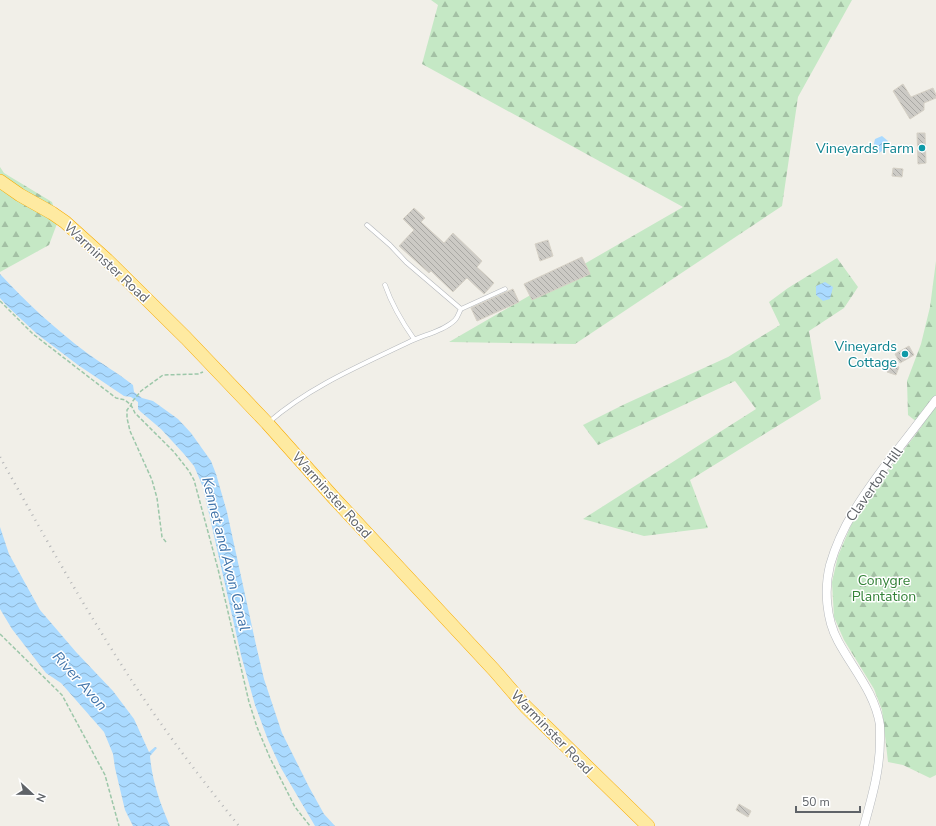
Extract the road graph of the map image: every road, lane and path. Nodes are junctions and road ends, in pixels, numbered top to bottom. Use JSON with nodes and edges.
{"nodes":[{"id":1,"x":0,"y":181,"type":"edge"},
{"id":2,"x":367,"y":225,"type":"dead end"},
{"id":3,"x":385,"y":285,"type":"dead end"},
{"id":4,"x":505,"y":289,"type":"dead end"},
{"id":5,"x":0,"y":301,"type":"edge"},
{"id":6,"x":461,"y":309,"type":"junction"},
{"id":7,"x":414,"y":339,"type":"junction"},
{"id":8,"x":215,"y":368,"type":"junction"},
{"id":9,"x":936,"y":400,"type":"edge"},
{"id":10,"x":131,"y":403,"type":"junction"},
{"id":11,"x":267,"y":423,"type":"junction"},
{"id":12,"x":166,"y":542,"type":"dead end"},
{"id":13,"x":0,"y":634,"type":"edge"},
{"id":14,"x":119,"y":826,"type":"edge"},
{"id":15,"x":310,"y":826,"type":"edge"},
{"id":16,"x":648,"y":826,"type":"edge"},
{"id":17,"x":864,"y":826,"type":"edge"}],
"edges":[{"from":1,"to":8,"type":"highway","name":"Warminster Road"},
{"from":2,"to":6,"type":"lane"},
{"from":3,"to":7,"type":"lane"},
{"from":4,"to":6,"type":"lane"},
{"from":5,"to":10,"type":"path"},
{"from":6,"to":7,"type":"lane"},
{"from":7,"to":11,"type":"lane"},
{"from":8,"to":10,"type":"path"},
{"from":8,"to":11,"type":"highway","name":"Warminster Road"},
{"from":9,"to":17,"type":"street","name":"Claverton Hill"},
{"from":10,"to":12,"type":"path"},
{"from":10,"to":15,"type":"path"},
{"from":11,"to":16,"type":"highway","name":"Warminster Road"},
{"from":13,"to":14,"type":"path"}]}
